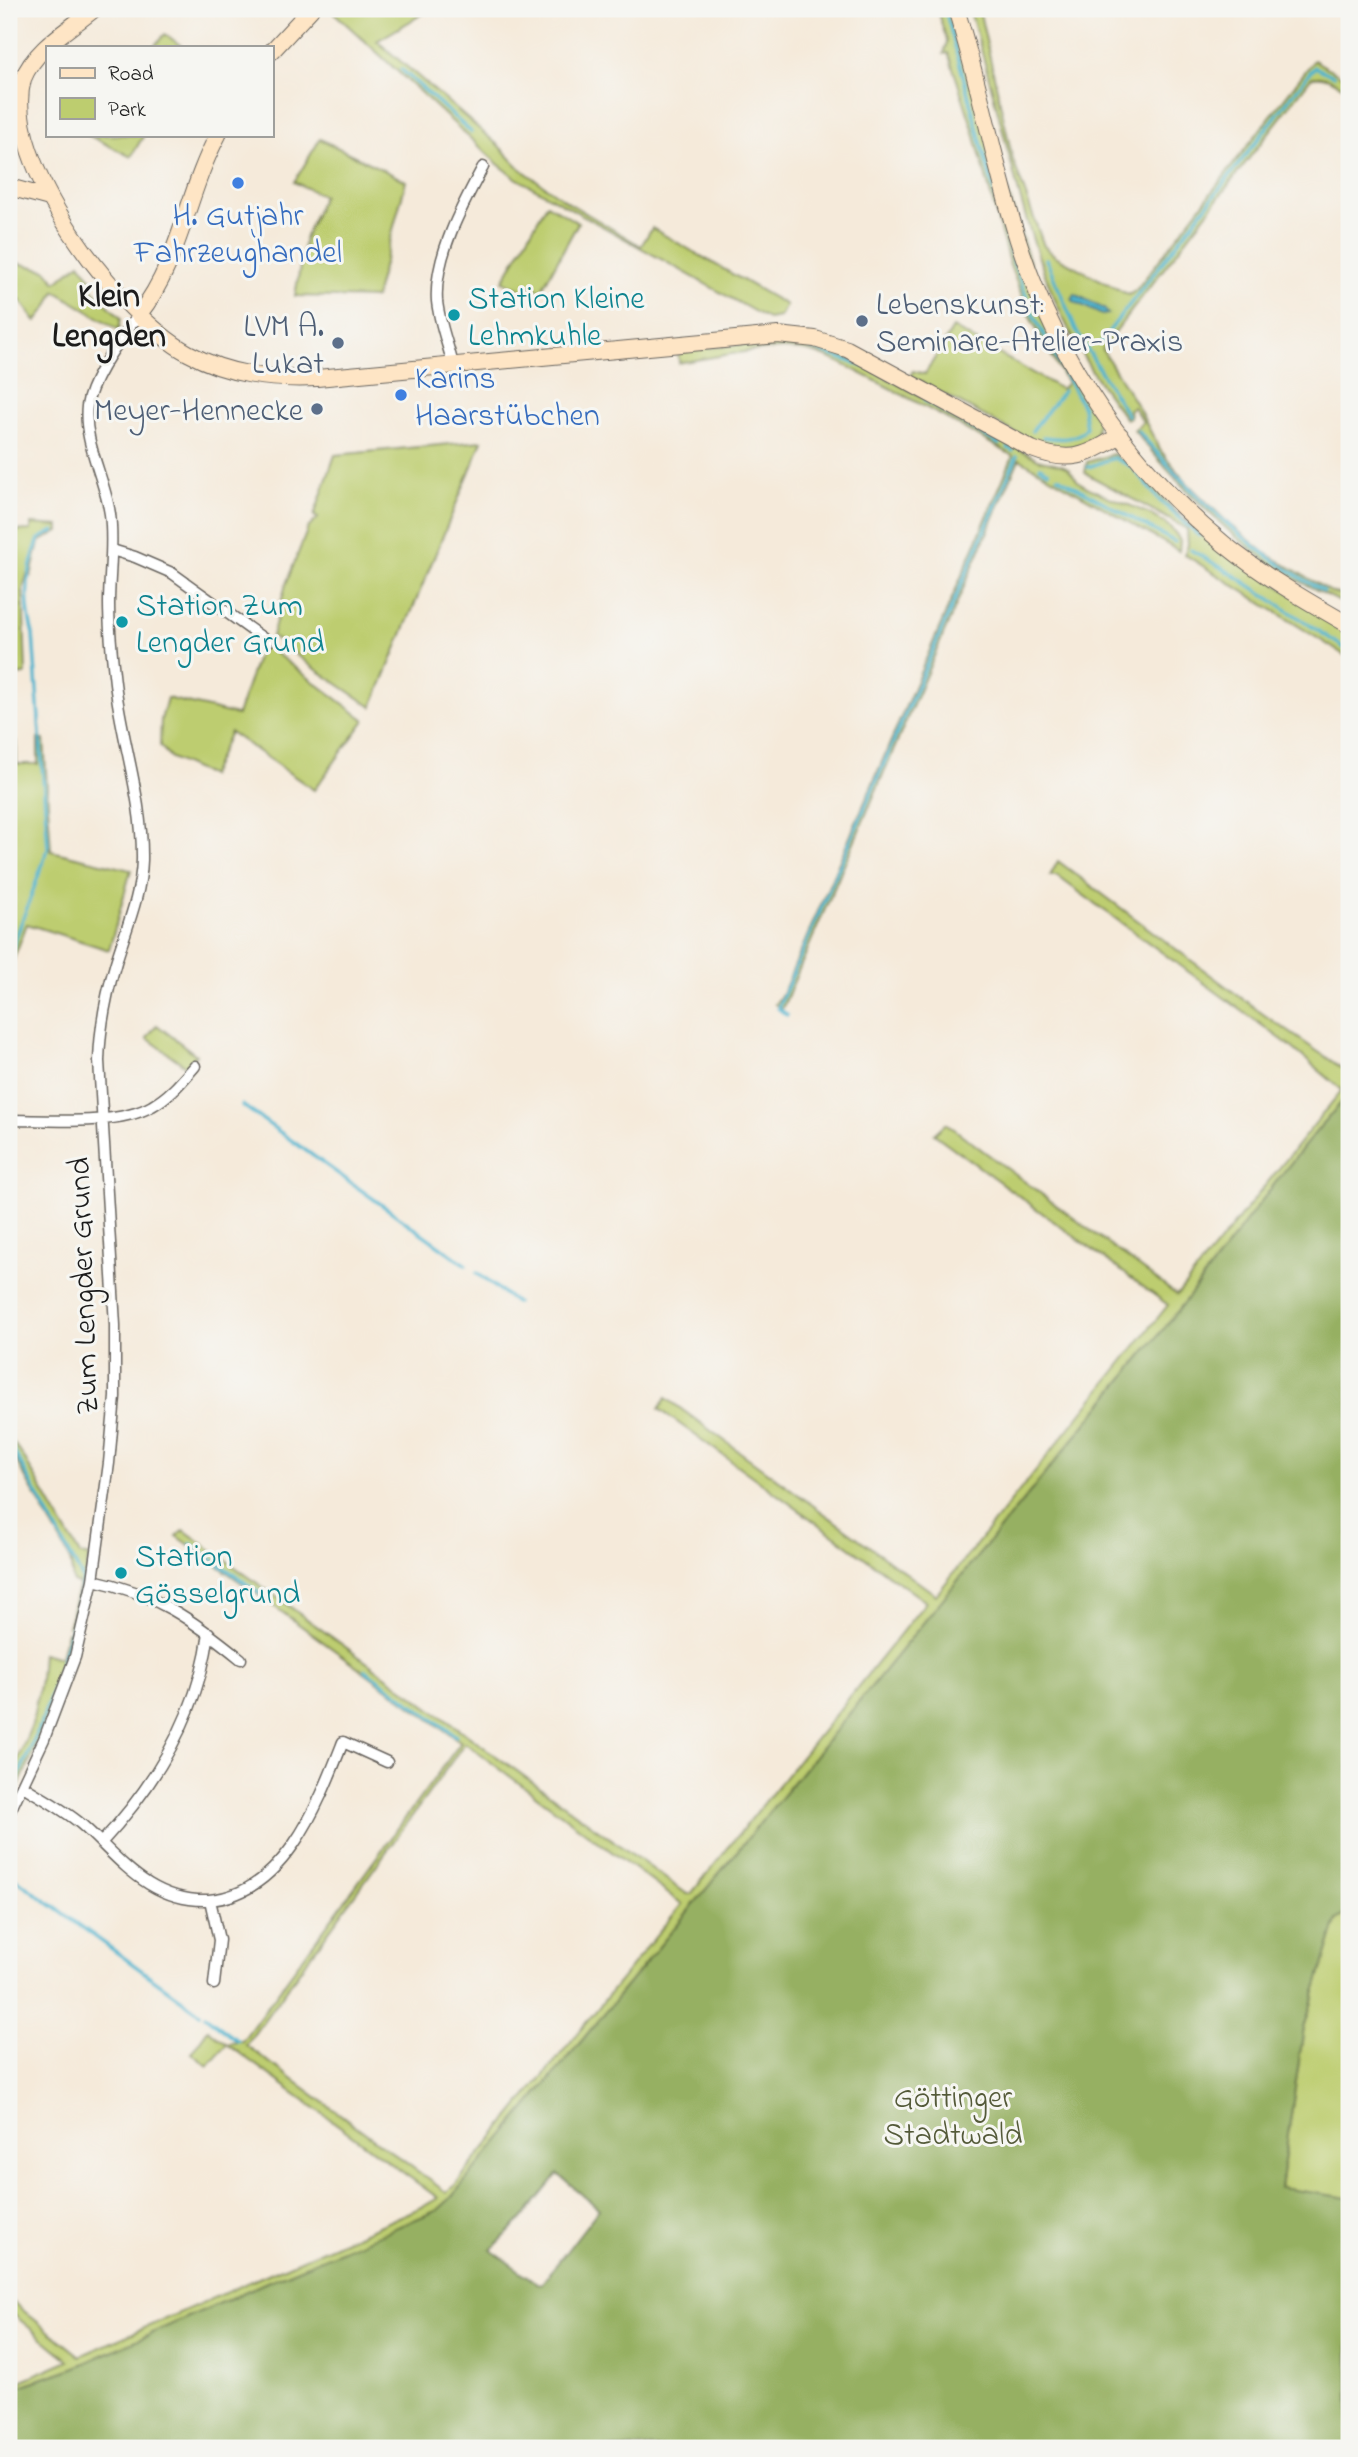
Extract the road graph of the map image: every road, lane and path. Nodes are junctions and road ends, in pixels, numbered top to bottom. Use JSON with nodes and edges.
{"nodes":[{"id":1,"x":94,"y":9,"type":"edge"},
{"id":2,"x":311,"y":9,"type":"edge"},
{"id":3,"x":956,"y":9,"type":"edge"},
{"id":4,"x":49,"y":46,"type":"edge"},
{"id":5,"x":46,"y":49,"type":"edge"},
{"id":6,"x":273,"y":50,"type":"edge"},
{"id":7,"x":218,"y":136,"type":"edge"},
{"id":8,"x":29,"y":163,"type":"junction"},
{"id":9,"x":483,"y":167,"type":"dead end"},
{"id":10,"x":9,"y":186,"type":"edge"},
{"id":11,"x":46,"y":197,"type":"junction"},
{"id":12,"x":139,"y":314,"type":"junction"},
{"id":13,"x":453,"y":365,"type":"junction"},
{"id":14,"x":1120,"y":435,"type":"junction"},
{"id":15,"x":112,"y":550,"type":"junction"},
{"id":16,"x":1349,"y":625,"type":"edge"},
{"id":17,"x":268,"y":642,"type":"dead end"},
{"id":18,"x":195,"y":1066,"type":"dead end"},
{"id":19,"x":103,"y":1118,"type":"junction"},
{"id":20,"x":9,"y":1120,"type":"edge"},
{"id":21,"x":93,"y":1580,"type":"junction"},
{"id":22,"x":209,"y":1633,"type":"junction"},
{"id":23,"x":241,"y":1659,"type":"dead end"},
{"id":24,"x":387,"y":1762,"type":"dead end"},
{"id":25,"x":23,"y":1786,"type":"junction"},
{"id":26,"x":9,"y":1813,"type":"edge"},
{"id":27,"x":101,"y":1843,"type":"junction"},
{"id":28,"x":210,"y":1900,"type":"junction"},
{"id":29,"x":214,"y":1984,"type":"dead end"}],
"edges":[{"from":1,"to":4,"type":"main road"},
{"from":2,"to":6,"type":"main road"},
{"from":3,"to":14,"type":"main road"},
{"from":5,"to":8,"type":"main road"},
{"from":7,"to":12,"type":"main road"},
{"from":8,"to":10,"type":"main road"},
{"from":8,"to":11,"type":"main road"},
{"from":9,"to":13,"type":"street"},
{"from":10,"to":11,"type":"main road"},
{"from":11,"to":12,"type":"main road"},
{"from":12,"to":13,"type":"main road"},
{"from":12,"to":15,"type":"street","name":"Zum Lengder Grund"},
{"from":13,"to":14,"type":"main road"},
{"from":14,"to":16,"type":"main road"},
{"from":15,"to":17,"type":"street"},
{"from":15,"to":19,"type":"street","name":"Zum Lengder Grund"},
{"from":18,"to":19,"type":"street","name":"Zum Lengder Grund"},
{"from":19,"to":20,"type":"street"},
{"from":19,"to":21,"type":"street","name":"Zum Lengder Grund"},
{"from":21,"to":22,"type":"street"},
{"from":21,"to":25,"type":"street","name":"Zum Lengder Grund"},
{"from":22,"to":23,"type":"street"},
{"from":22,"to":27,"type":"street"},
{"from":24,"to":28,"type":"street"},
{"from":25,"to":26,"type":"street","name":"Zum Lengder Grund"},
{"from":25,"to":27,"type":"street"},
{"from":27,"to":28,"type":"street"},
{"from":28,"to":29,"type":"street"}]}
